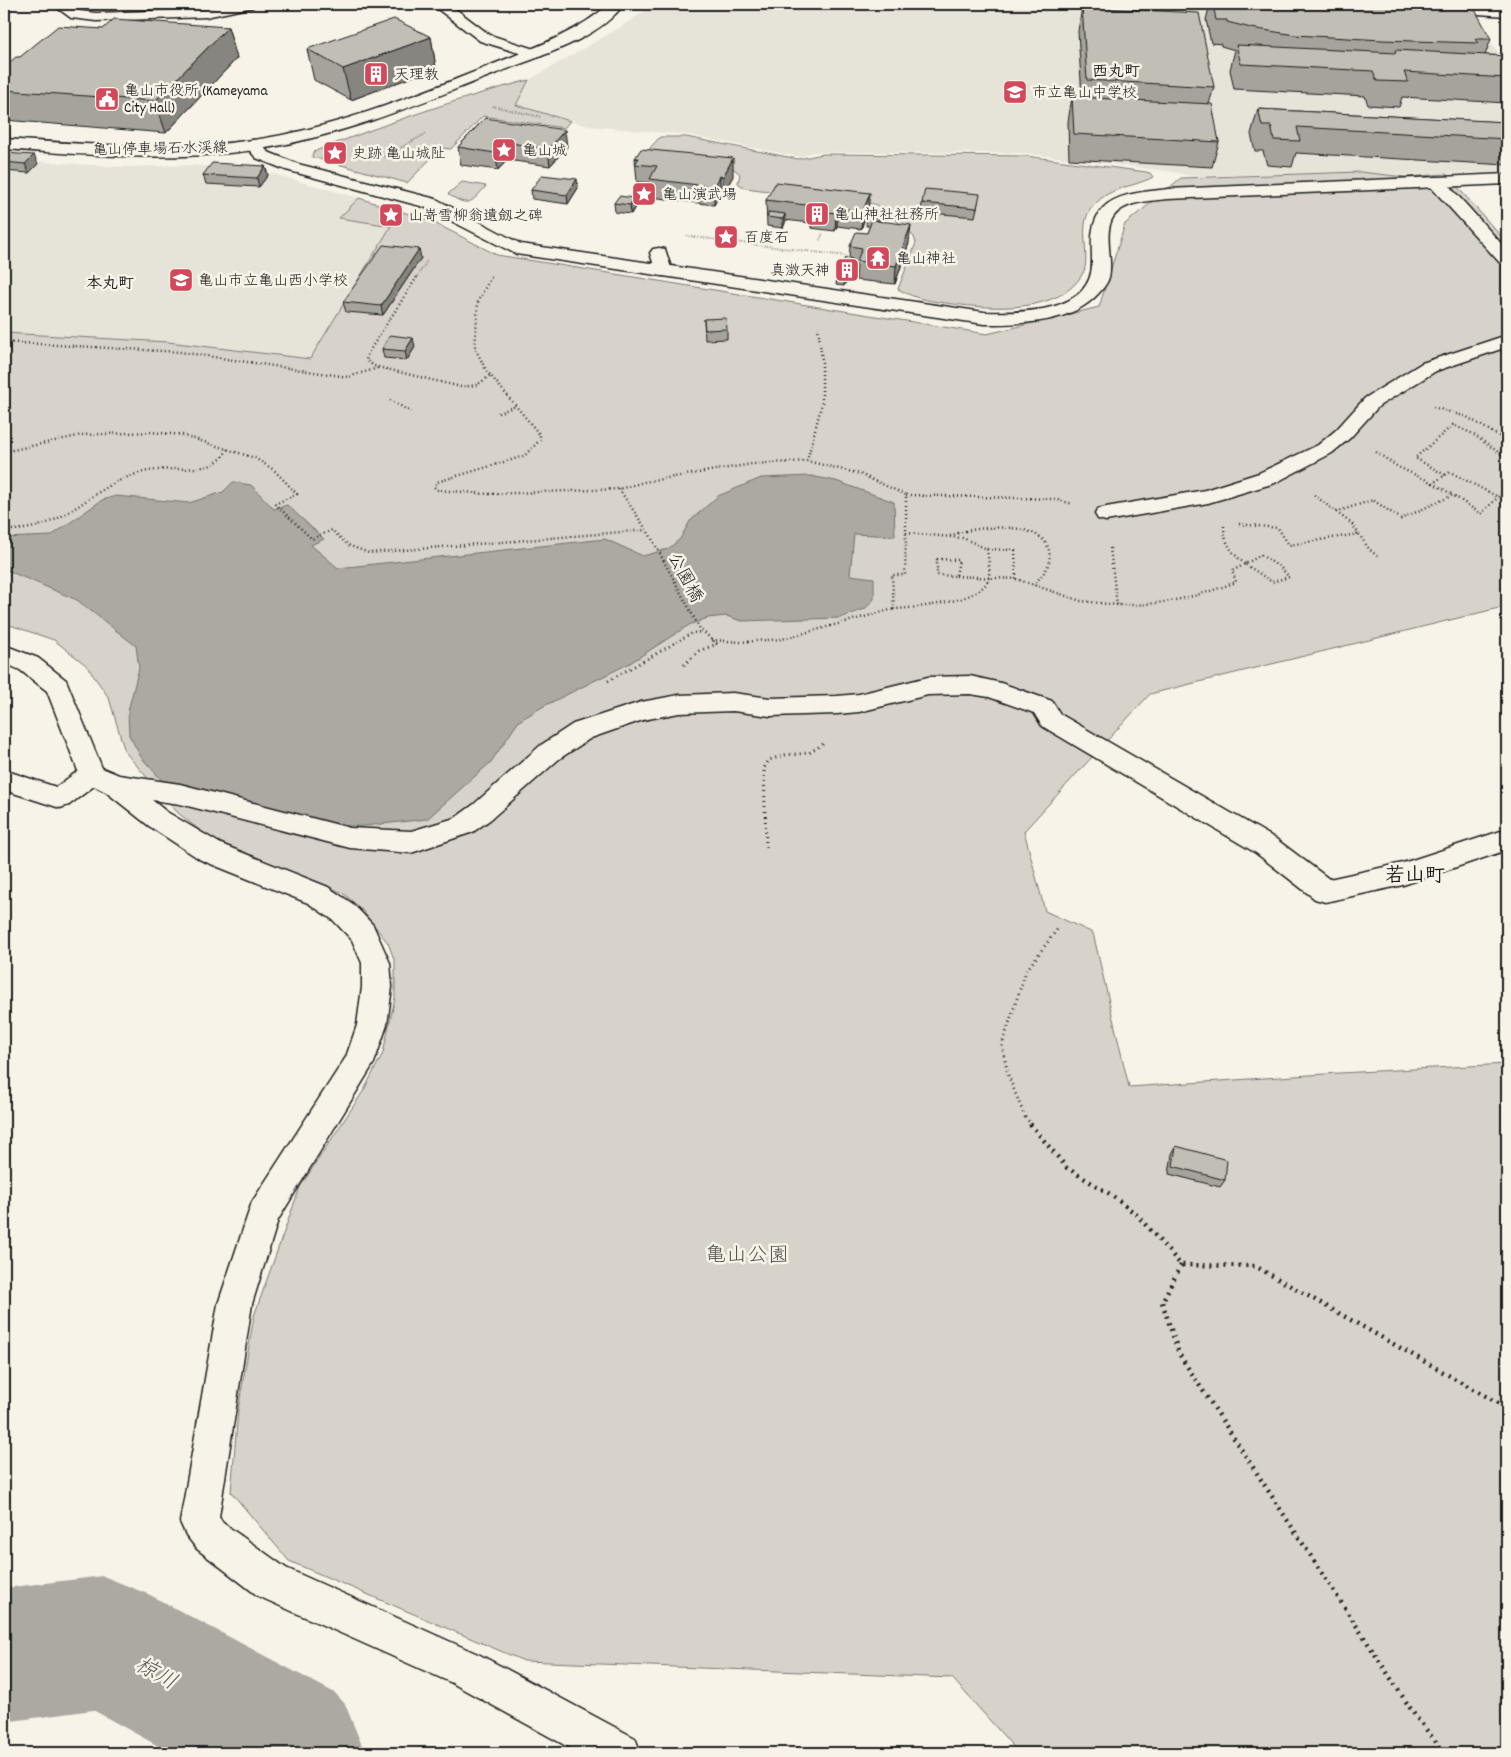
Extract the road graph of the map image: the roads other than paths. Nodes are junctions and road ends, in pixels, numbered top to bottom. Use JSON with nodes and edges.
{"nodes":[{"id":1,"x":59,"y":4,"type":"edge"},
{"id":2,"x":248,"y":4,"type":"edge"},
{"id":3,"x":438,"y":4,"type":"edge"},
{"id":4,"x":617,"y":4,"type":"edge"},
{"id":5,"x":1422,"y":8,"type":"edge"},
{"id":6,"x":1507,"y":12,"type":"edge"},
{"id":7,"x":532,"y":54,"type":"junction"},
{"id":8,"x":4,"y":144,"type":"edge"},
{"id":9,"x":254,"y":144,"type":"junction"},
{"id":10,"x":1507,"y":179,"type":"edge"},
{"id":11,"x":1436,"y":182,"type":"junction"},
{"id":12,"x":658,"y":253,"type":"dead end"},
{"id":13,"x":1507,"y":260,"type":"edge"},
{"id":14,"x":663,"y":271,"type":"junction"},
{"id":15,"x":1507,"y":341,"type":"edge"},
{"id":16,"x":1106,"y":514,"type":"road end"},
{"id":17,"x":4,"y":654,"type":"edge"},
{"id":18,"x":4,"y":780,"type":"edge"},
{"id":19,"x":104,"y":780,"type":"junction"},
{"id":20,"x":1507,"y":840,"type":"edge"},
{"id":21,"x":620,"y":1753,"type":"edge"}],
"edges":[{"from":1,"to":2,"type":"street"},
{"from":3,"to":7,"type":"street"},
{"from":4,"to":7,"type":"street","name":"亀山停車場石水渓線"},
{"from":5,"to":6,"type":"street"},
{"from":7,"to":9,"type":"street","name":"亀山停車場石水渓線"},
{"from":8,"to":9,"type":"street","name":"亀山停車場石水渓線"},
{"from":9,"to":14,"type":"street"},
{"from":10,"to":11,"type":"street"},
{"from":11,"to":13,"type":"street"},
{"from":11,"to":14,"type":"street"},
{"from":12,"to":14,"type":"street"},
{"from":15,"to":16,"type":"street"},
{"from":17,"to":19,"type":"street"},
{"from":18,"to":19,"type":"street"},
{"from":19,"to":20,"type":"street"},
{"from":19,"to":21,"type":"street"}]}
